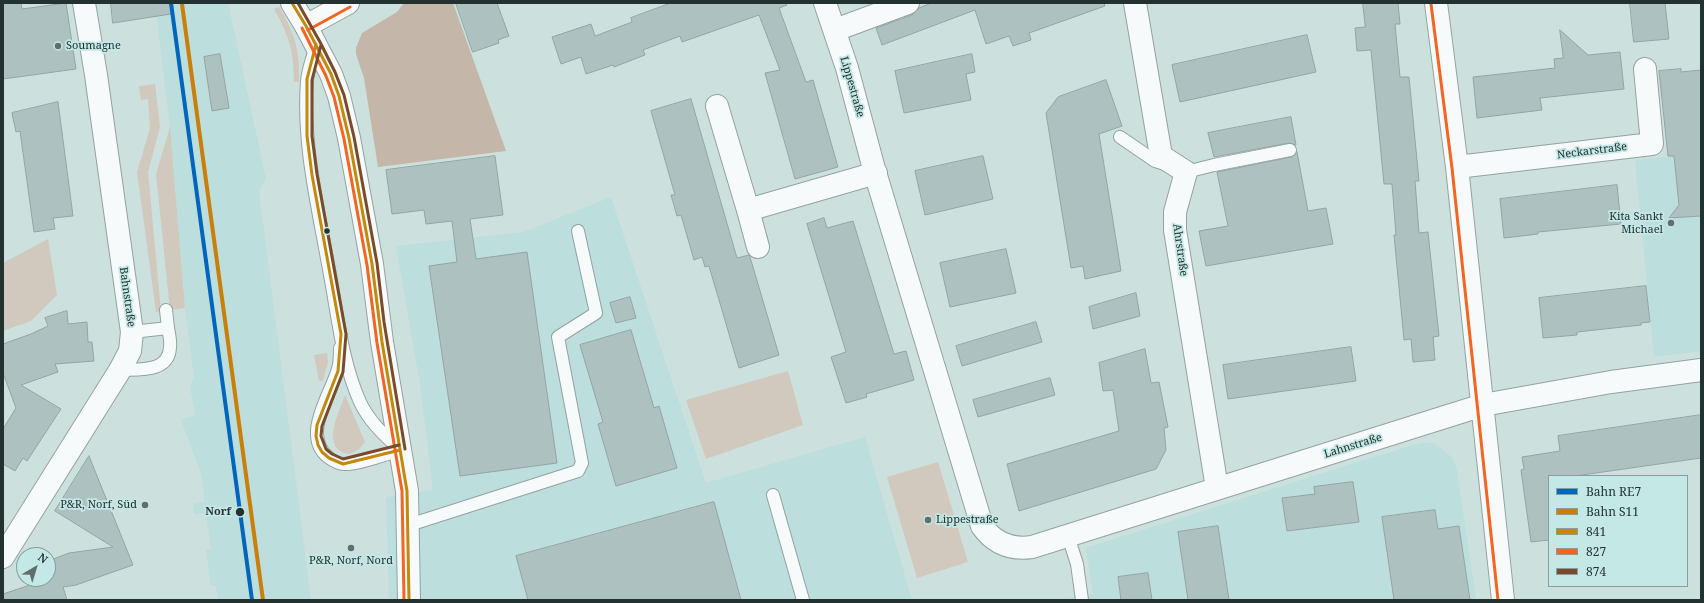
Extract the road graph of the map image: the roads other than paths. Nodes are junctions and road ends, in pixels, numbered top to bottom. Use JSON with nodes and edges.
{"nodes":[{"id":1,"x":84,"y":3,"type":"edge"},
{"id":2,"x":292,"y":3,"type":"edge"},
{"id":3,"x":348,"y":3,"type":"edge"},
{"id":4,"x":825,"y":3,"type":"edge"},
{"id":5,"x":908,"y":3,"type":"edge"},
{"id":6,"x":1135,"y":3,"type":"edge"},
{"id":7,"x":1436,"y":3,"type":"edge"},
{"id":8,"x":835,"y":30,"type":"junction"},
{"id":9,"x":311,"y":35,"type":"junction"},
{"id":10,"x":1645,"y":69,"type":"dead end"},
{"id":11,"x":717,"y":106,"type":"dead end"},
{"id":12,"x":1120,"y":136,"type":"dead end"},
{"id":13,"x":1290,"y":150,"type":"dead end"},
{"id":14,"x":1457,"y":167,"type":"junction"},
{"id":15,"x":1186,"y":172,"type":"junction"},
{"id":16,"x":876,"y":173,"type":"junction"},
{"id":17,"x":748,"y":210,"type":"junction"},
{"id":18,"x":578,"y":231,"type":"dead end"},
{"id":19,"x":758,"y":248,"type":"dead end"},
{"id":20,"x":166,"y":310,"type":"dead end"},
{"id":21,"x":168,"y":328,"type":"junction"},
{"id":22,"x":132,"y":332,"type":"junction"},
{"id":23,"x":340,"y":334,"type":"junction"},
{"id":24,"x":120,"y":370,"type":"junction"},
{"id":25,"x":1701,"y":370,"type":"edge"},
{"id":26,"x":1483,"y":405,"type":"junction"},
{"id":27,"x":400,"y":450,"type":"junction"},
{"id":28,"x":1217,"y":488,"type":"junction"},
{"id":29,"x":773,"y":495,"type":"dead end"},
{"id":30,"x":409,"y":526,"type":"junction"},
{"id":31,"x":1068,"y":536,"type":"junction"},
{"id":32,"x":1012,"y":547,"type":"joint"},
{"id":33,"x":3,"y":557,"type":"edge"},
{"id":34,"x":409,"y":600,"type":"edge"},
{"id":35,"x":803,"y":600,"type":"edge"},
{"id":36,"x":1082,"y":600,"type":"edge"},
{"id":37,"x":1503,"y":600,"type":"edge"}],
"edges":[{"from":1,"to":22,"type":"street","name":"Bahnstraße"},
{"from":2,"to":9,"type":"street"},
{"from":3,"to":9,"type":"street"},
{"from":4,"to":8,"type":"street","name":"Lippestraße"},
{"from":5,"to":8,"type":"street"},
{"from":6,"to":15,"type":"street"},
{"from":7,"to":14,"type":"street"},
{"from":8,"to":16,"type":"street","name":"Lippestraße"},
{"from":9,"to":23,"type":"lane"},
{"from":9,"to":27,"type":"street"},
{"from":10,"to":14,"type":"street","name":"Neckarstraße"},
{"from":11,"to":17,"type":"street"},
{"from":12,"to":15,"type":"lane"},
{"from":13,"to":15,"type":"lane"},
{"from":14,"to":26,"type":"street"},
{"from":15,"to":28,"type":"street","name":"Ahrstraße"},
{"from":16,"to":17,"type":"street"},
{"from":16,"to":32,"type":"street","name":"Lippestraße"},
{"from":17,"to":19,"type":"street"},
{"from":18,"to":30,"type":"lane"},
{"from":20,"to":21,"type":"lane"},
{"from":21,"to":22,"type":"lane"},
{"from":21,"to":24,"type":"lane"},
{"from":22,"to":24,"type":"street","name":"Bahnstraße"},
{"from":23,"to":27,"type":"lane"},
{"from":23,"to":27,"type":"lane"},
{"from":24,"to":33,"type":"street","name":"Bahnstraße"},
{"from":25,"to":26,"type":"street","name":"Lahnstraße"},
{"from":26,"to":28,"type":"street","name":"Lahnstraße"},
{"from":26,"to":37,"type":"street"},
{"from":27,"to":30,"type":"street"},
{"from":28,"to":31,"type":"street","name":"Lahnstraße"},
{"from":29,"to":35,"type":"lane"},
{"from":30,"to":34,"type":"street"},
{"from":31,"to":32,"type":"street","name":"Lahnstraße"},
{"from":31,"to":36,"type":"lane"}]}
